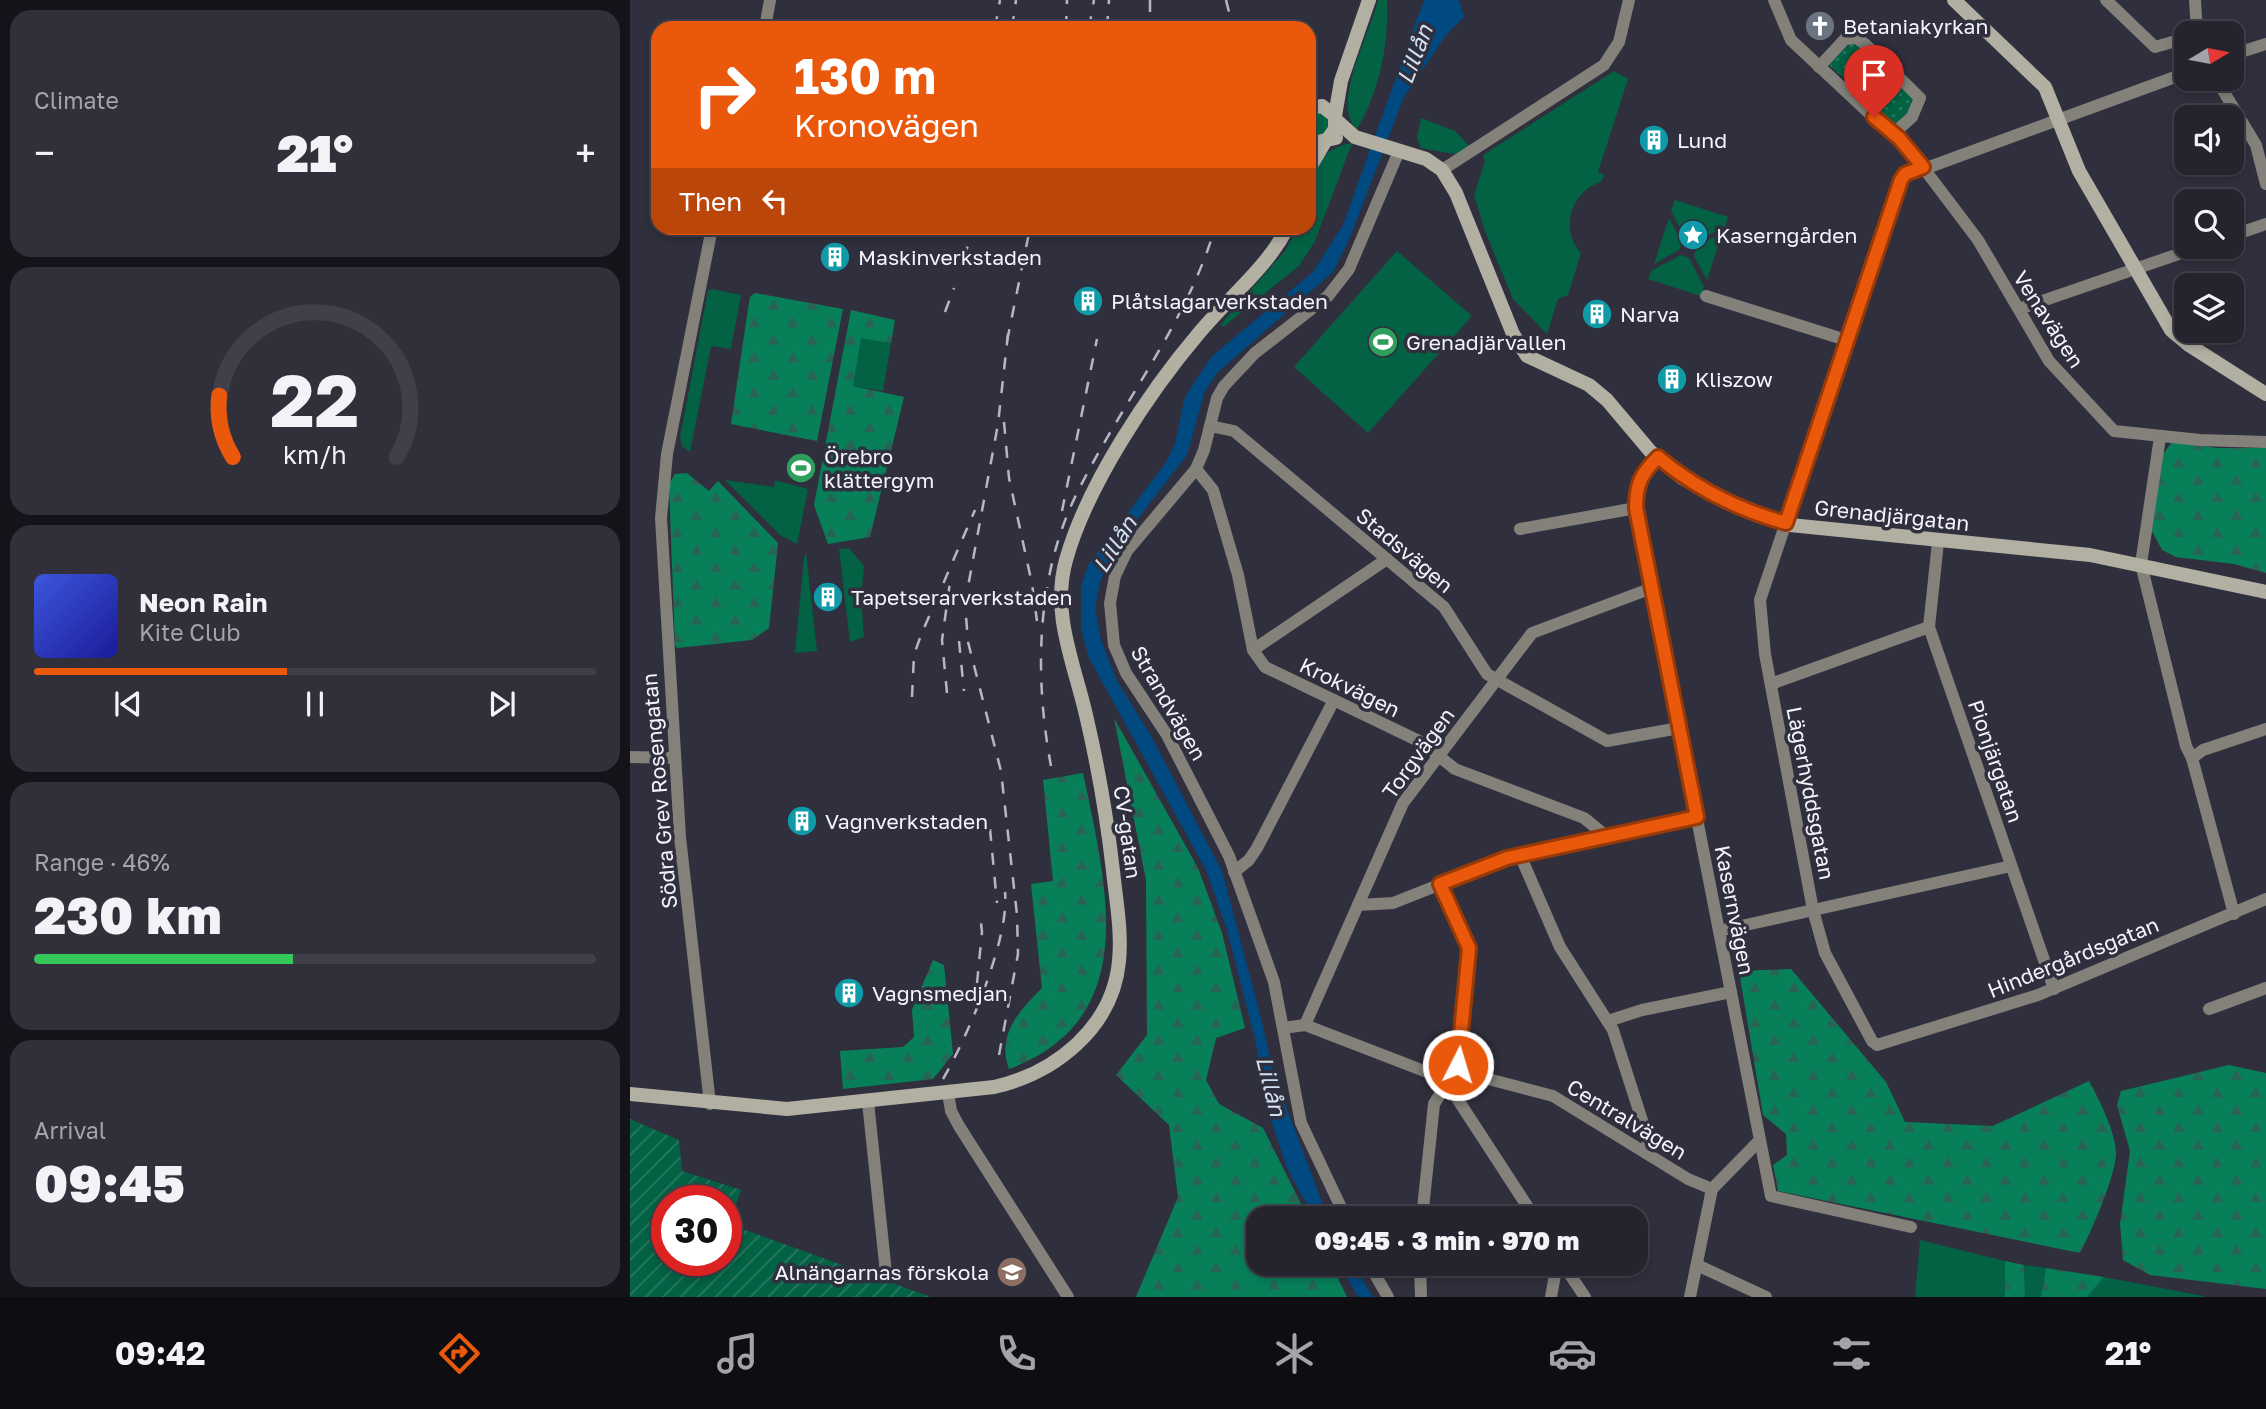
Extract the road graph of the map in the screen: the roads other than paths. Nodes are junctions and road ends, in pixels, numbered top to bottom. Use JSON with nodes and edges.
{"nodes":[{"id":1,"x":771,"y":0,"type":"edge"},
{"id":2,"x":1369,"y":0,"type":"edge"},
{"id":3,"x":1629,"y":0,"type":"edge"},
{"id":4,"x":1774,"y":0,"type":"edge"},
{"id":5,"x":1954,"y":0,"type":"edge"},
{"id":6,"x":2106,"y":0,"type":"edge"},
{"id":7,"x":2196,"y":0,"type":"edge"},
{"id":8,"x":766,"y":21,"type":"edge"},
{"id":9,"x":2197,"y":21,"type":"edge"},
{"id":10,"x":2174,"y":41,"type":"edge"},
{"id":11,"x":2266,"y":44,"type":"edge"},
{"id":12,"x":2244,"y":51,"type":"edge"},
{"id":13,"x":1819,"y":67,"type":"junction"},
{"id":14,"x":2174,"y":77,"type":"edge"},
{"id":15,"x":1341,"y":81,"type":"junction"},
{"id":16,"x":2223,"y":91,"type":"edge"},
{"id":17,"x":1316,"y":104,"type":"edge"},
{"id":18,"x":1316,"y":107,"type":"edge"},
{"id":19,"x":1336,"y":118,"type":"junction"},
{"id":20,"x":2058,"y":120,"type":"junction"},
{"id":21,"x":1894,"y":134,"type":"junction"},
{"id":22,"x":1355,"y":137,"type":"junction"},
{"id":23,"x":1316,"y":139,"type":"edge"},
{"id":24,"x":1327,"y":139,"type":"junction"},
{"id":25,"x":2256,"y":145,"type":"junction"},
{"id":26,"x":1394,"y":149,"type":"junction"},
{"id":27,"x":2266,"y":155,"type":"edge"},
{"id":28,"x":1316,"y":157,"type":"edge"},
{"id":29,"x":1923,"y":167,"type":"junction"},
{"id":30,"x":1443,"y":170,"type":"junction"},
{"id":31,"x":2266,"y":184,"type":"edge"},
{"id":32,"x":2266,"y":224,"type":"edge"},
{"id":33,"x":2244,"y":232,"type":"edge"},
{"id":34,"x":711,"y":235,"type":"edge"},
{"id":35,"x":1282,"y":235,"type":"edge"},
{"id":36,"x":2174,"y":256,"type":"edge"},
{"id":37,"x":2135,"y":269,"type":"junction"},
{"id":38,"x":1706,"y":296,"type":"dead end"},
{"id":39,"x":2019,"y":309,"type":"junction"},
{"id":40,"x":1846,"y":340,"type":"junction"},
{"id":41,"x":2266,"y":394,"type":"edge"},
{"id":42,"x":1210,"y":426,"type":"junction"},
{"id":43,"x":2160,"y":437,"type":"junction"},
{"id":44,"x":2266,"y":442,"type":"edge"},
{"id":45,"x":1658,"y":457,"type":"junction"},
{"id":46,"x":1196,"y":469,"type":"junction"},
{"id":47,"x":1636,"y":508,"type":"junction"},
{"id":48,"x":1786,"y":523,"type":"junction"},
{"id":49,"x":1520,"y":529,"type":"dead end"},
{"id":50,"x":1938,"y":542,"type":"junction"},
{"id":51,"x":1387,"y":559,"type":"junction"},
{"id":52,"x":2141,"y":564,"type":"junction"},
{"id":53,"x":1652,"y":588,"type":"junction"},
{"id":54,"x":2266,"y":592,"type":"edge"},
{"id":55,"x":1929,"y":627,"type":"junction"},
{"id":56,"x":1253,"y":650,"type":"junction"},
{"id":57,"x":1496,"y":679,"type":"junction"},
{"id":58,"x":1770,"y":684,"type":"junction"},
{"id":59,"x":1334,"y":701,"type":"junction"},
{"id":60,"x":1679,"y":728,"type":"junction"},
{"id":61,"x":2266,"y":729,"type":"edge"},
{"id":62,"x":1438,"y":756,"type":"junction"},
{"id":63,"x":630,"y":757,"type":"edge"},
{"id":64,"x":674,"y":758,"type":"junction"},
{"id":65,"x":2192,"y":758,"type":"junction"},
{"id":66,"x":1697,"y":817,"type":"junction"},
{"id":67,"x":1606,"y":836,"type":"junction"},
{"id":68,"x":1520,"y":855,"type":"junction"},
{"id":69,"x":2011,"y":866,"type":"junction"},
{"id":70,"x":1234,"y":872,"type":"junction"},
{"id":71,"x":1440,"y":884,"type":"junction"},
{"id":72,"x":2266,"y":899,"type":"edge"},
{"id":73,"x":1358,"y":905,"type":"junction"},
{"id":74,"x":1813,"y":910,"type":"junction"},
{"id":75,"x":2234,"y":914,"type":"junction"},
{"id":76,"x":1720,"y":931,"type":"junction"},
{"id":77,"x":2266,"y":988,"type":"edge"},
{"id":78,"x":2054,"y":989,"type":"junction"},
{"id":79,"x":1731,"y":992,"type":"junction"},
{"id":80,"x":2209,"y":1009,"type":"dead end"},
{"id":81,"x":1608,"y":1021,"type":"junction"},
{"id":82,"x":1305,"y":1025,"type":"junction"},
{"id":83,"x":1283,"y":1028,"type":"junction"},
{"id":84,"x":1891,"y":1043,"type":"joint"},
{"id":85,"x":1447,"y":1083,"type":"junction"},
{"id":86,"x":948,"y":1093,"type":"junction"},
{"id":87,"x":630,"y":1094,"type":"edge"},
{"id":88,"x":868,"y":1102,"type":"junction"},
{"id":89,"x":710,"y":1104,"type":"junction"},
{"id":90,"x":1760,"y":1140,"type":"junction"},
{"id":91,"x":1646,"y":1153,"type":"junction"},
{"id":92,"x":1712,"y":1189,"type":"junction"},
{"id":93,"x":1340,"y":1206,"type":"edge"},
{"id":94,"x":1423,"y":1206,"type":"edge"},
{"id":95,"x":1527,"y":1206,"type":"edge"},
{"id":96,"x":1911,"y":1227,"type":"dead end"},
{"id":97,"x":1697,"y":1265,"type":"junction"},
{"id":98,"x":886,"y":1273,"type":"dead end"},
{"id":99,"x":1376,"y":1276,"type":"edge"},
{"id":100,"x":1420,"y":1276,"type":"edge"},
{"id":101,"x":1555,"y":1276,"type":"edge"},
{"id":102,"x":1571,"y":1276,"type":"edge"},
{"id":103,"x":1068,"y":1297,"type":"edge"},
{"id":104,"x":1388,"y":1297,"type":"edge"},
{"id":105,"x":1421,"y":1297,"type":"edge"},
{"id":106,"x":1551,"y":1297,"type":"edge"},
{"id":107,"x":1585,"y":1297,"type":"edge"},
{"id":108,"x":1690,"y":1297,"type":"edge"},
{"id":109,"x":1766,"y":1297,"type":"edge"}],
"edges":[{"from":1,"to":8,"type":"street"},
{"from":2,"to":15,"type":"street"},
{"from":3,"to":30,"type":"street"},
{"from":4,"to":13,"type":"street","name":"Venavägen"},
{"from":5,"to":20,"type":"street"},
{"from":6,"to":10,"type":"street"},
{"from":7,"to":9,"type":"street"},
{"from":11,"to":12,"type":"street"},
{"from":13,"to":21,"type":"street","name":"Venavägen"},
{"from":13,"to":21,"type":"street"},
{"from":14,"to":20,"type":"street"},
{"from":15,"to":17,"type":"street"},
{"from":15,"to":19,"type":"street"},
{"from":16,"to":25,"type":"street"},
{"from":18,"to":19,"type":"street"},
{"from":19,"to":22,"type":"street"},
{"from":19,"to":24,"type":"street"},
{"from":20,"to":29,"type":"street"},
{"from":20,"to":37,"type":"street"},
{"from":21,"to":29,"type":"street","name":"Venavägen"},
{"from":22,"to":24,"type":"street"},
{"from":22,"to":26,"type":"street"},
{"from":23,"to":24,"type":"street"},
{"from":24,"to":28,"type":"street"},
{"from":25,"to":27,"type":"street"},
{"from":25,"to":31,"type":"street"},
{"from":26,"to":30,"type":"street"},
{"from":26,"to":42,"type":"street","name":"Strandvägen"},
{"from":29,"to":39,"type":"street","name":"Venavägen"},
{"from":29,"to":40,"type":"street","name":"Lägerhyddsgatan"},
{"from":30,"to":45,"type":"street","name":"Grenadjärgatan"},
{"from":32,"to":33,"type":"street"},
{"from":34,"to":64,"type":"street","name":"Södra Grev Rosengatan"},
{"from":35,"to":86,"type":"street","name":"CV-gatan"},
{"from":36,"to":37,"type":"street"},
{"from":37,"to":39,"type":"street"},
{"from":37,"to":41,"type":"street"},
{"from":38,"to":40,"type":"street"},
{"from":39,"to":43,"type":"street","name":"Venavägen"},
{"from":40,"to":48,"type":"street","name":"Lägerhyddsgatan"},
{"from":42,"to":46,"type":"street","name":"Strandvägen"},
{"from":42,"to":51,"type":"street","name":"Stadsvägen"},
{"from":43,"to":44,"type":"street","name":"Venavägen"},
{"from":43,"to":52,"type":"street"},
{"from":45,"to":47,"type":"street","name":"Kasernvägen"},
{"from":45,"to":48,"type":"street","name":"Grenadjärgatan"},
{"from":46,"to":56,"type":"street"},
{"from":46,"to":70,"type":"street","name":"Strandvägen"},
{"from":47,"to":49,"type":"street"},
{"from":47,"to":53,"type":"street","name":"Kasernvägen"},
{"from":48,"to":50,"type":"street","name":"Grenadjärgatan"},
{"from":48,"to":58,"type":"street","name":"Lägerhyddsgatan"},
{"from":50,"to":52,"type":"street","name":"Grenadjärgatan"},
{"from":50,"to":55,"type":"street","name":"Pionjärgatan"},
{"from":51,"to":56,"type":"street"},
{"from":51,"to":57,"type":"street","name":"Stadsvägen"},
{"from":52,"to":54,"type":"street","name":"Grenadjärgatan"},
{"from":52,"to":65,"type":"street"},
{"from":53,"to":57,"type":"street","name":"Torgvägen"},
{"from":53,"to":60,"type":"street","name":"Kasernvägen"},
{"from":55,"to":58,"type":"street"},
{"from":55,"to":69,"type":"street","name":"Pionjärgatan"},
{"from":56,"to":59,"type":"street","name":"Krokvägen"},
{"from":57,"to":60,"type":"street","name":"Stadsvägen"},
{"from":57,"to":62,"type":"street","name":"Torgvägen"},
{"from":58,"to":74,"type":"street","name":"Lägerhyddsgatan"},
{"from":59,"to":62,"type":"street","name":"Krokvägen"},
{"from":59,"to":70,"type":"street"},
{"from":60,"to":66,"type":"street","name":"Kasernvägen"},
{"from":61,"to":65,"type":"street"},
{"from":62,"to":67,"type":"street","name":"Krokvägen"},
{"from":62,"to":73,"type":"street","name":"Torgvägen"},
{"from":63,"to":64,"type":"street"},
{"from":64,"to":89,"type":"street","name":"Södra Grev Rosengatan"},
{"from":65,"to":75,"type":"street"},
{"from":66,"to":67,"type":"street"},
{"from":66,"to":76,"type":"street","name":"Kasernvägen"},
{"from":67,"to":68,"type":"street"},
{"from":68,"to":71,"type":"street"},
{"from":68,"to":81,"type":"street"},
{"from":69,"to":74,"type":"street"},
{"from":69,"to":78,"type":"street","name":"Pionjärgatan"},
{"from":70,"to":83,"type":"street","name":"Strandvägen"},
{"from":71,"to":73,"type":"street"},
{"from":71,"to":85,"type":"street"},
{"from":72,"to":75,"type":"street","name":"Hindergårdsgatan"},
{"from":73,"to":82,"type":"street","name":"Torgvägen"},
{"from":74,"to":76,"type":"street"},
{"from":74,"to":84,"type":"street","name":"Lägerhyddsgatan"},
{"from":75,"to":78,"type":"street","name":"Hindergårdsgatan"},
{"from":76,"to":79,"type":"street","name":"Kasernvägen"},
{"from":77,"to":80,"type":"street"},
{"from":78,"to":84,"type":"street","name":"Hindergårdsgatan"},
{"from":79,"to":81,"type":"street"},
{"from":79,"to":90,"type":"street","name":"Kasernvägen"},
{"from":81,"to":91,"type":"street"},
{"from":82,"to":83,"type":"street"},
{"from":82,"to":85,"type":"street"},
{"from":83,"to":93,"type":"street","name":"Strandvägen"},
{"from":85,"to":91,"type":"street","name":"Centralvägen"},
{"from":85,"to":94,"type":"street"},
{"from":85,"to":95,"type":"street"},
{"from":86,"to":88,"type":"street","name":"CV-gatan"},
{"from":86,"to":103,"type":"street"},
{"from":87,"to":89,"type":"street","name":"CV-gatan"},
{"from":88,"to":89,"type":"street","name":"CV-gatan"},
{"from":88,"to":98,"type":"street"},
{"from":90,"to":92,"type":"street"},
{"from":90,"to":96,"type":"street","name":"Kasernvägen"},
{"from":91,"to":92,"type":"street","name":"Centralvägen"},
{"from":92,"to":97,"type":"street"},
{"from":97,"to":108,"type":"street"},
{"from":97,"to":109,"type":"street"},
{"from":99,"to":104,"type":"street"},
{"from":100,"to":105,"type":"street"},
{"from":101,"to":106,"type":"street"},
{"from":102,"to":107,"type":"street"}]}
